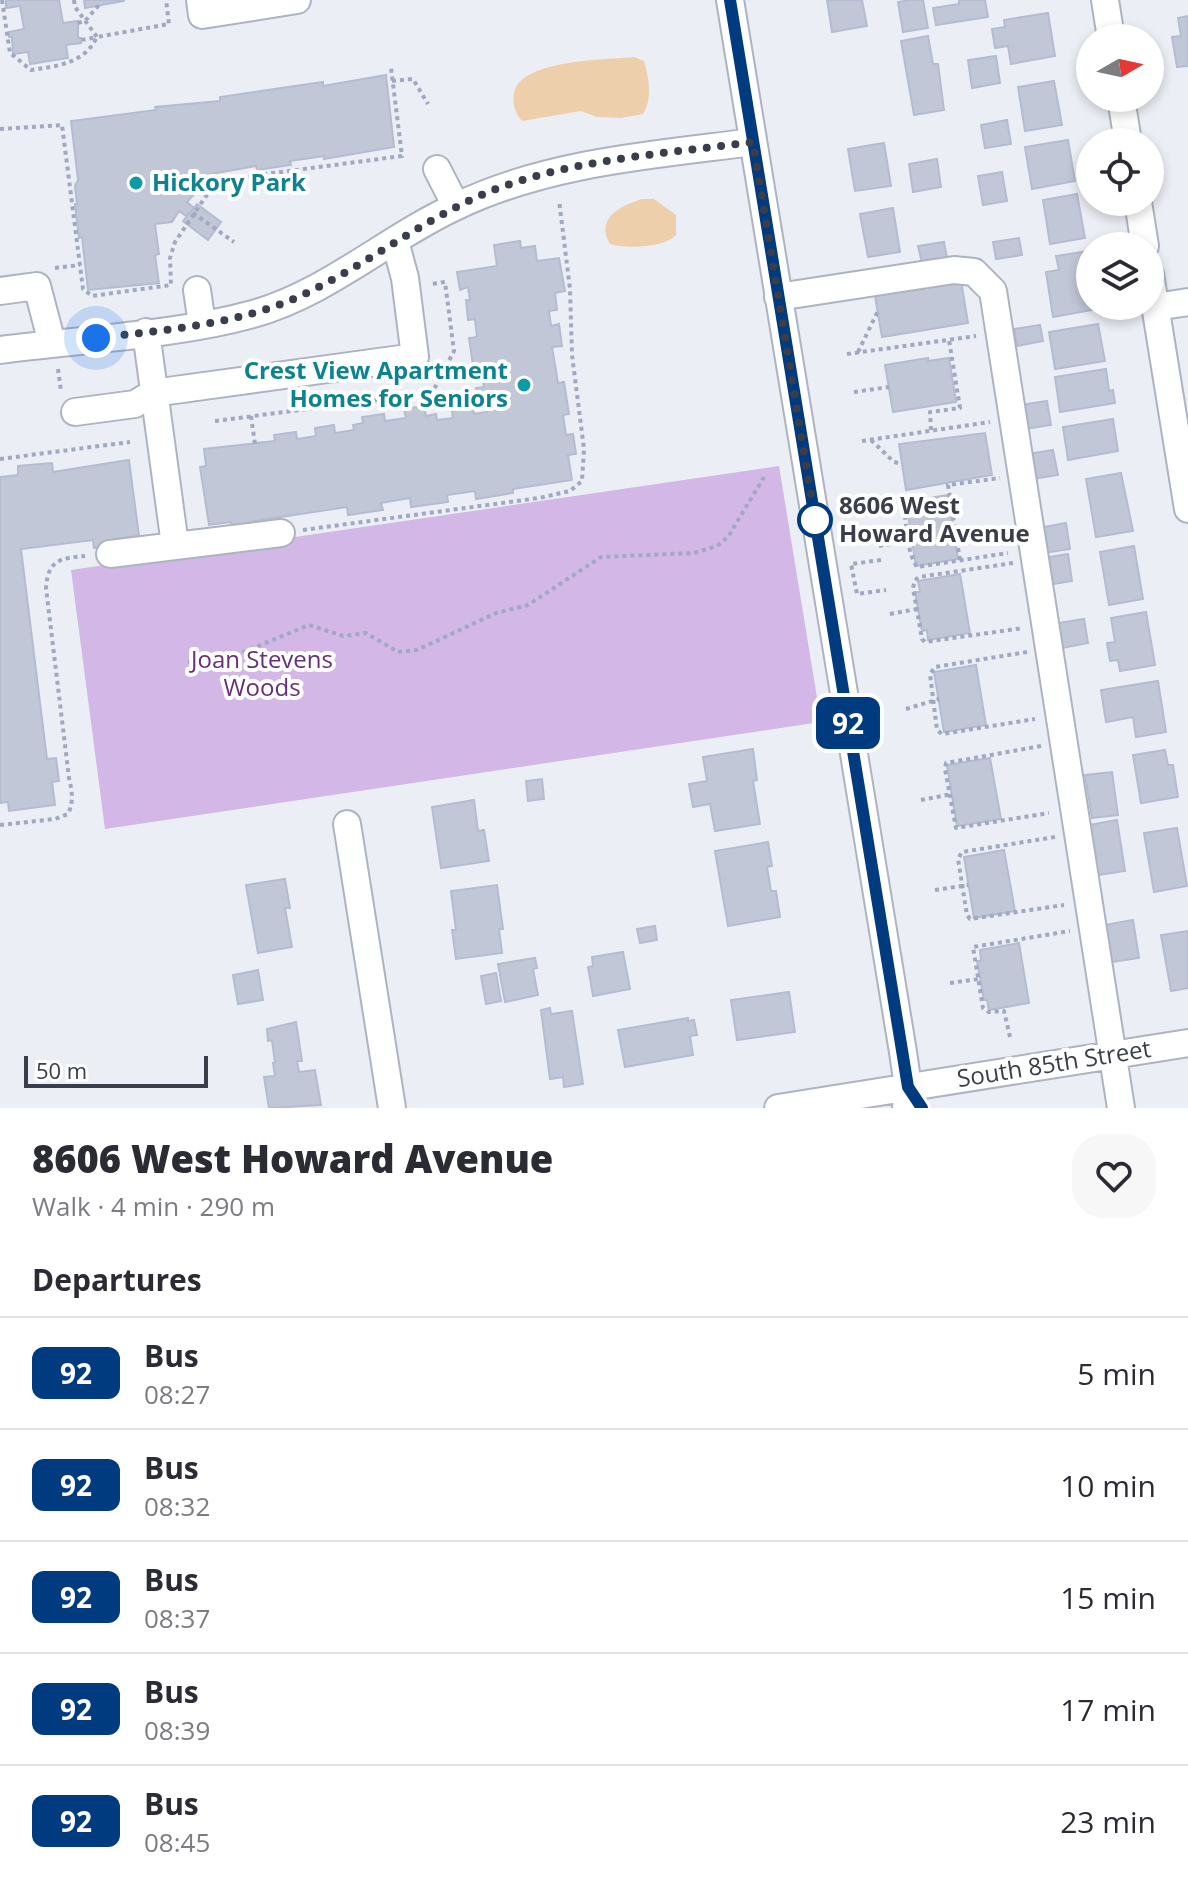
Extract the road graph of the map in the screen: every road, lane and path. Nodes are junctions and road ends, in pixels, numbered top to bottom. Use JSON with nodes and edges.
{"nodes":[{"id":1,"x":2,"y":0,"type":"edge"},
{"id":2,"x":74,"y":0,"type":"edge"},
{"id":3,"x":166,"y":0,"type":"edge"},
{"id":4,"x":200,"y":0,"type":"edge"},
{"id":5,"x":297,"y":0,"type":"edge"},
{"id":6,"x":730,"y":0,"type":"edge"},
{"id":7,"x":1105,"y":0,"type":"edge"},
{"id":8,"x":99,"y":5,"type":"dead end"},
{"id":9,"x":85,"y":21,"type":"junction"},
{"id":10,"x":78,"y":23,"type":"dead end"},
{"id":11,"x":1109,"y":24,"type":"edge"},
{"id":12,"x":97,"y":37,"type":"junction"},
{"id":13,"x":81,"y":40,"type":"dead end"},
{"id":14,"x":10,"y":53,"type":"junction"},
{"id":15,"x":0,"y":54,"type":"edge"},
{"id":16,"x":391,"y":68,"type":"dead end"},
{"id":17,"x":392,"y":81,"type":"junction"},
{"id":18,"x":428,"y":104,"type":"dead end"},
{"id":19,"x":0,"y":129,"type":"edge"},
{"id":20,"x":753,"y":142,"type":"junction"},
{"id":21,"x":437,"y":169,"type":"dead end"},
{"id":22,"x":559,"y":200,"type":"dead end"},
{"id":23,"x":456,"y":206,"type":"junction"},
{"id":24,"x":193,"y":213,"type":"junction"},
{"id":25,"x":395,"y":241,"type":"junction"},
{"id":26,"x":234,"y":242,"type":"dead end"},
{"id":27,"x":197,"y":290,"type":"dead end"},
{"id":28,"x":0,"y":291,"type":"edge"},
{"id":29,"x":778,"y":297,"type":"junction"},
{"id":30,"x":1188,"y":302,"type":"edge"},
{"id":31,"x":1164,"y":306,"type":"edge"},
{"id":32,"x":878,"y":311,"type":"dead end"},
{"id":33,"x":1157,"y":320,"type":"edge"},
{"id":34,"x":202,"y":324,"type":"junction"},
{"id":35,"x":146,"y":332,"type":"junction"},
{"id":36,"x":1000,"y":332,"type":"junction"},
{"id":37,"x":949,"y":340,"type":"junction"},
{"id":38,"x":52,"y":343,"type":"junction"},
{"id":39,"x":0,"y":350,"type":"edge"},
{"id":40,"x":858,"y":352,"type":"junction"},
{"id":41,"x":847,"y":354,"type":"dead end"},
{"id":42,"x":889,"y":387,"type":"dead end"},
{"id":43,"x":854,"y":392,"type":"dead end"},
{"id":44,"x":153,"y":393,"type":"junction"},
{"id":45,"x":75,"y":412,"type":"dead end"},
{"id":46,"x":251,"y":416,"type":"dead end"},
{"id":47,"x":1013,"y":419,"type":"junction"},
{"id":48,"x":931,"y":431,"type":"junction"},
{"id":49,"x":871,"y":440,"type":"junction"},
{"id":50,"x":862,"y":441,"type":"dead end"},
{"id":51,"x":130,"y":442,"type":"dead end"},
{"id":52,"x":255,"y":444,"type":"dead end"},
{"id":53,"x":0,"y":459,"type":"edge"},
{"id":54,"x":902,"y":464,"type":"dead end"},
{"id":55,"x":1022,"y":474,"type":"junction"},
{"id":56,"x":764,"y":477,"type":"dead end"},
{"id":57,"x":1188,"y":509,"type":"edge"},
{"id":58,"x":905,"y":516,"type":"dead end"},
{"id":59,"x":281,"y":533,"type":"joint"},
{"id":60,"x":909,"y":541,"type":"junction"},
{"id":61,"x":175,"y":545,"type":"junction"},
{"id":62,"x":879,"y":546,"type":"dead end"},
{"id":63,"x":110,"y":554,"type":"joint"},
{"id":64,"x":1034,"y":554,"type":"junction"},
{"id":65,"x":881,"y":560,"type":"dead end"},
{"id":66,"x":960,"y":561,"type":"junction"},
{"id":67,"x":886,"y":590,"type":"dead end"},
{"id":68,"x":917,"y":609,"type":"junction"},
{"id":69,"x":890,"y":614,"type":"dead end"},
{"id":70,"x":1047,"y":636,"type":"junction"},
{"id":71,"x":188,"y":662,"type":"dead end"},
{"id":72,"x":937,"y":699,"type":"junction"},
{"id":73,"x":906,"y":709,"type":"dead end"},
{"id":74,"x":1059,"y":715,"type":"junction"},
{"id":75,"x":1063,"y":743,"type":"junction"},
{"id":76,"x":950,"y":795,"type":"junction"},
{"id":77,"x":921,"y":800,"type":"dead end"},
{"id":78,"x":1076,"y":822,"type":"junction"},
{"id":79,"x":347,"y":824,"type":"dead end"},
{"id":80,"x":0,"y":825,"type":"edge"},
{"id":81,"x":966,"y":886,"type":"junction"},
{"id":82,"x":935,"y":890,"type":"dead end"},
{"id":83,"x":1088,"y":901,"type":"junction"},
{"id":84,"x":1092,"y":928,"type":"junction"},
{"id":85,"x":978,"y":979,"type":"junction"},
{"id":86,"x":950,"y":983,"type":"dead end"},
{"id":87,"x":1010,"y":1037,"type":"dead end"},
{"id":88,"x":1188,"y":1043,"type":"edge"},
{"id":89,"x":1112,"y":1055,"type":"junction"},
{"id":90,"x":912,"y":1101,"type":"edge"},
{"id":91,"x":392,"y":1108,"type":"edge"},
{"id":92,"x":778,"y":1108,"type":"edge"},
{"id":93,"x":1121,"y":1108,"type":"edge"}],
"edges":[{"from":1,"to":14,"type":"path"},
{"from":2,"to":9,"type":"path"},
{"from":3,"to":12,"type":"path"},
{"from":4,"to":5,"type":"street"},
{"from":6,"to":20,"type":"street"},
{"from":7,"to":11,"type":"street"},
{"from":8,"to":9,"type":"path"},
{"from":9,"to":10,"type":"path"},
{"from":9,"to":12,"type":"path"},
{"from":12,"to":13,"type":"path"},
{"from":12,"to":14,"type":"path"},
{"from":14,"to":15,"type":"path"},
{"from":16,"to":17,"type":"path"},
{"from":17,"to":18,"type":"path"},
{"from":17,"to":24,"type":"path"},
{"from":19,"to":24,"type":"path"},
{"from":20,"to":23,"type":"street"},
{"from":20,"to":29,"type":"street"},
{"from":21,"to":23,"type":"street"},
{"from":22,"to":59,"type":"path"},
{"from":23,"to":25,"type":"street"},
{"from":24,"to":26,"type":"path"},
{"from":25,"to":34,"type":"street"},
{"from":25,"to":44,"type":"street"},
{"from":27,"to":34,"type":"street"},
{"from":28,"to":38,"type":"street"},
{"from":29,"to":36,"type":"street"},
{"from":29,"to":90,"type":"street"},
{"from":30,"to":31,"type":"street"},
{"from":32,"to":40,"type":"path"},
{"from":33,"to":57,"type":"street"},
{"from":34,"to":35,"type":"street"},
{"from":35,"to":38,"type":"street"},
{"from":35,"to":44,"type":"street"},
{"from":36,"to":37,"type":"path"},
{"from":36,"to":47,"type":"street"},
{"from":37,"to":40,"type":"path"},
{"from":37,"to":48,"type":"path"},
{"from":38,"to":39,"type":"street"},
{"from":40,"to":41,"type":"path"},
{"from":42,"to":43,"type":"path"},
{"from":44,"to":45,"type":"street"},
{"from":44,"to":61,"type":"street"},
{"from":46,"to":52,"type":"path"},
{"from":47,"to":48,"type":"path"},
{"from":47,"to":55,"type":"street"},
{"from":48,"to":49,"type":"path"},
{"from":49,"to":50,"type":"path"},
{"from":49,"to":54,"type":"path"},
{"from":51,"to":53,"type":"path"},
{"from":55,"to":64,"type":"street"},
{"from":55,"to":66,"type":"path"},
{"from":56,"to":71,"type":"path"},
{"from":58,"to":60,"type":"path"},
{"from":59,"to":61,"type":"street"},
{"from":60,"to":62,"type":"path"},
{"from":60,"to":66,"type":"path"},
{"from":61,"to":63,"type":"street"},
{"from":63,"to":80,"type":"path"},
{"from":64,"to":66,"type":"path"},
{"from":64,"to":68,"type":"path"},
{"from":64,"to":70,"type":"street"},
{"from":65,"to":67,"type":"path"},
{"from":68,"to":69,"type":"path"},
{"from":68,"to":70,"type":"path"},
{"from":70,"to":72,"type":"path"},
{"from":70,"to":74,"type":"street"},
{"from":72,"to":73,"type":"path"},
{"from":72,"to":74,"type":"path"},
{"from":74,"to":75,"type":"street"},
{"from":75,"to":76,"type":"path"},
{"from":75,"to":78,"type":"street"},
{"from":76,"to":77,"type":"path"},
{"from":76,"to":78,"type":"path"},
{"from":78,"to":81,"type":"path"},
{"from":78,"to":83,"type":"street"},
{"from":79,"to":91,"type":"street"},
{"from":81,"to":82,"type":"path"},
{"from":81,"to":83,"type":"path"},
{"from":83,"to":84,"type":"street"},
{"from":84,"to":85,"type":"path"},
{"from":84,"to":89,"type":"street"},
{"from":85,"to":86,"type":"path"},
{"from":85,"to":87,"type":"path"},
{"from":88,"to":89,"type":"street","name":"South 85th Street"},
{"from":89,"to":90,"type":"street","name":"South 85th Street"},
{"from":89,"to":93,"type":"street"},
{"from":90,"to":92,"type":"street","name":"South 85th Street"}]}
